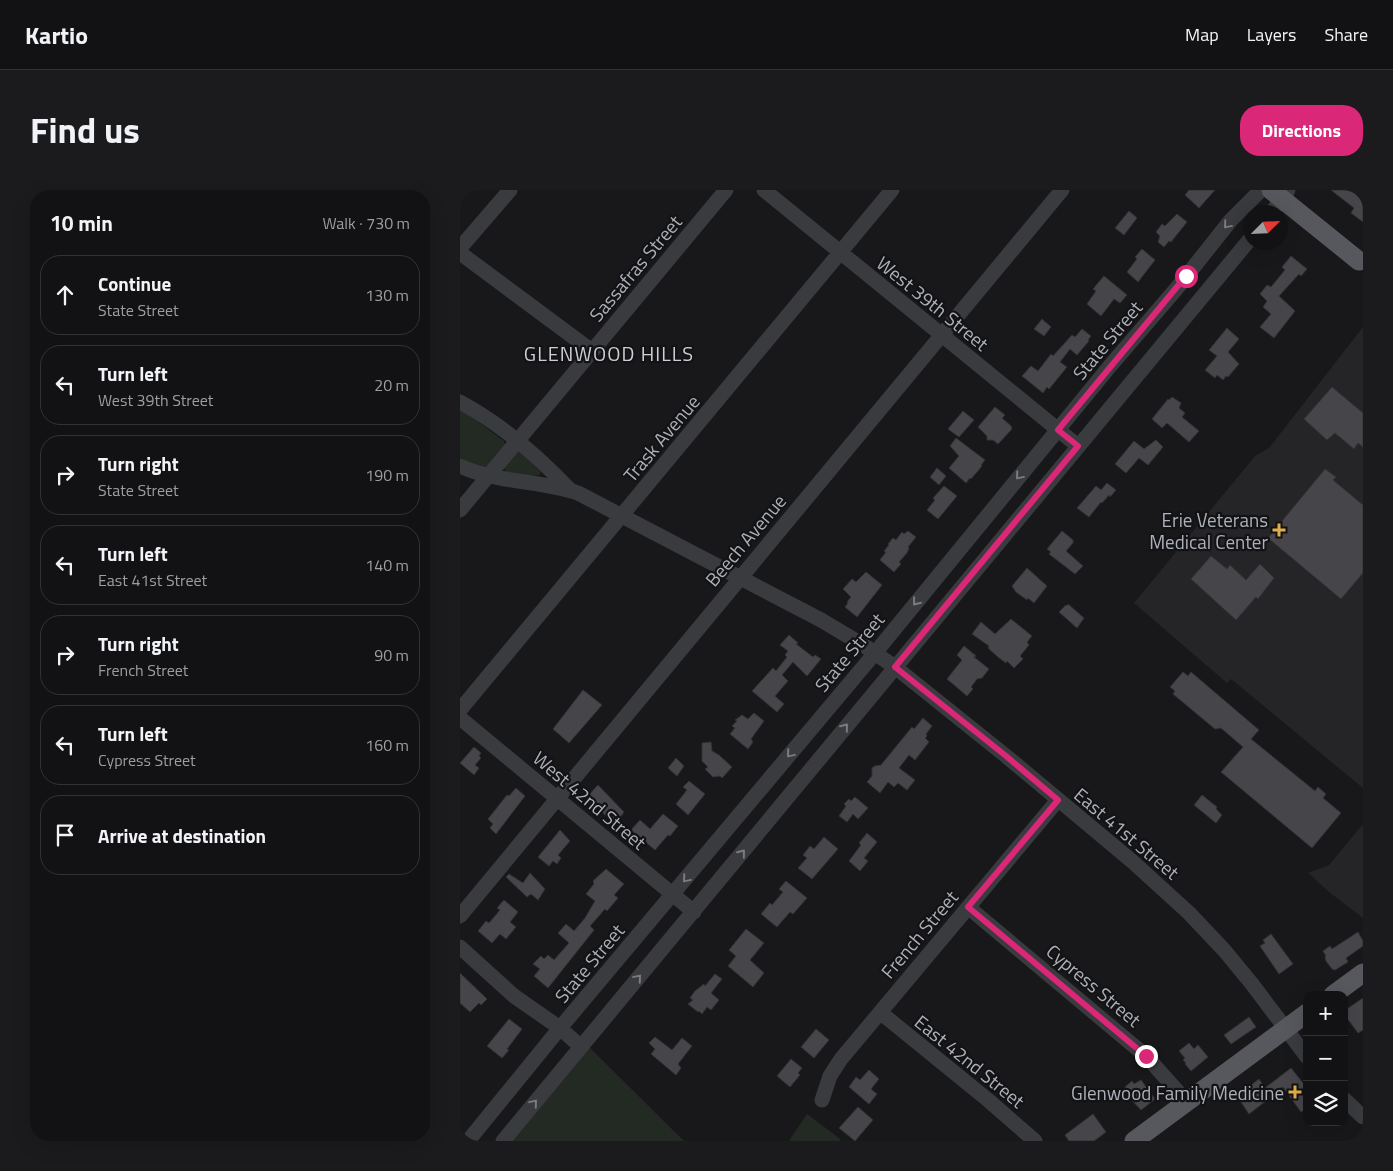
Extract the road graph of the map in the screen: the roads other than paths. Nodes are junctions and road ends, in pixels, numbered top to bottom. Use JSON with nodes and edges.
{"nodes":[{"id":1,"x":510,"y":190,"type":"edge"},
{"id":2,"x":726,"y":190,"type":"edge"},
{"id":3,"x":764,"y":190,"type":"edge"},
{"id":4,"x":892,"y":190,"type":"edge"},
{"id":5,"x":1062,"y":190,"type":"edge"},
{"id":6,"x":1261,"y":190,"type":"edge"},
{"id":7,"x":1278,"y":198,"type":"edge"},
{"id":8,"x":1243,"y":246,"type":"edge"},
{"id":9,"x":460,"y":248,"type":"edge"},
{"id":10,"x":840,"y":252,"type":"junction"},
{"id":11,"x":460,"y":253,"type":"edge"},
{"id":12,"x":1362,"y":266,"type":"edge"},
{"id":13,"x":941,"y":336,"type":"junction"},
{"id":14,"x":592,"y":351,"type":"junction"},
{"id":15,"x":460,"y":402,"type":"edge"},
{"id":16,"x":1058,"y":430,"type":"junction"},
{"id":17,"x":517,"y":441,"type":"junction"},
{"id":18,"x":1078,"y":446,"type":"junction"},
{"id":19,"x":460,"y":466,"type":"edge"},
{"id":20,"x":489,"y":476,"type":"junction"},
{"id":21,"x":571,"y":491,"type":"junction"},
{"id":22,"x":460,"y":510,"type":"edge"},
{"id":23,"x":622,"y":516,"type":"junction"},
{"id":24,"x":740,"y":578,"type":"junction"},
{"id":25,"x":875,"y":653,"type":"junction"},
{"id":26,"x":895,"y":667,"type":"junction"},
{"id":27,"x":460,"y":710,"type":"edge"},
{"id":28,"x":460,"y":718,"type":"edge"},
{"id":29,"x":557,"y":798,"type":"junction"},
{"id":30,"x":1058,"y":800,"type":"junction"},
{"id":31,"x":673,"y":894,"type":"junction"},
{"id":32,"x":968,"y":907,"type":"junction"},
{"id":33,"x":694,"y":912,"type":"junction"},
{"id":34,"x":460,"y":916,"type":"edge"},
{"id":35,"x":460,"y":947,"type":"edge"},
{"id":36,"x":1363,"y":973,"type":"edge"},
{"id":37,"x":1338,"y":991,"type":"edge"},
{"id":38,"x":881,"y":1013,"type":"junction"},
{"id":39,"x":1303,"y":1016,"type":"edge"},
{"id":40,"x":560,"y":1028,"type":"junction"},
{"id":41,"x":1285,"y":1029,"type":"junction"},
{"id":42,"x":580,"y":1047,"type":"junction"},
{"id":43,"x":1303,"y":1052,"type":"edge"},
{"id":44,"x":822,"y":1100,"type":"dead end"},
{"id":45,"x":1187,"y":1102,"type":"junction"},
{"id":46,"x":1348,"y":1103,"type":"edge"},
{"id":47,"x":1363,"y":1117,"type":"edge"},
{"id":48,"x":468,"y":1141,"type":"edge"},
{"id":49,"x":503,"y":1141,"type":"edge"},
{"id":50,"x":1035,"y":1141,"type":"edge"},
{"id":51,"x":1134,"y":1141,"type":"edge"}],
"edges":[{"from":1,"to":9,"type":"street"},
{"from":2,"to":14,"type":"street","name":"Sassafras Street"},
{"from":3,"to":10,"type":"street","name":"West 39th Street"},
{"from":4,"to":10,"type":"street","name":"Trask Avenue"},
{"from":5,"to":13,"type":"street","name":"Beech Avenue"},
{"from":6,"to":16,"type":"street","name":"State Street","one_way":true},
{"from":7,"to":12,"type":"main road"},
{"from":8,"to":18,"type":"street"},
{"from":10,"to":13,"type":"street","name":"West 39th Street"},
{"from":10,"to":23,"type":"street","name":"Trask Avenue"},
{"from":11,"to":14,"type":"street"},
{"from":13,"to":16,"type":"street","name":"West 39th Street"},
{"from":13,"to":24,"type":"street","name":"Beech Avenue"},
{"from":14,"to":17,"type":"street","name":"Sassafras Street"},
{"from":15,"to":17,"type":"street"},
{"from":16,"to":18,"type":"street","name":"West 39th Street"},
{"from":16,"to":25,"type":"street","name":"State Street","one_way":true},
{"from":17,"to":20,"type":"street","name":"Sassafras Street"},
{"from":17,"to":21,"type":"street"},
{"from":18,"to":26,"type":"street"},
{"from":19,"to":20,"type":"street"},
{"from":20,"to":21,"type":"street"},
{"from":20,"to":22,"type":"street","name":"Sassafras Street"},
{"from":21,"to":23,"type":"street","name":"East 41st Street"},
{"from":23,"to":24,"type":"street","name":"East 41st Street"},
{"from":23,"to":27,"type":"street","name":"Trask Avenue"},
{"from":24,"to":25,"type":"street","name":"East 41st Street"},
{"from":24,"to":29,"type":"street","name":"Beech Avenue"},
{"from":25,"to":26,"type":"street","name":"East 41st Street"},
{"from":25,"to":31,"type":"street","name":"State Street","one_way":true},
{"from":26,"to":30,"type":"street","name":"East 41st Street"},
{"from":33,"to":26,"type":"street","one_way":true},
{"from":28,"to":29,"type":"street","name":"West 42nd Street"},
{"from":29,"to":31,"type":"street","name":"West 42nd Street"},
{"from":29,"to":34,"type":"street","name":"Beech Avenue"},
{"from":30,"to":32,"type":"street","name":"French Street"},
{"from":30,"to":41,"type":"street","name":"East 41st Street"},
{"from":31,"to":33,"type":"street","name":"West 42nd Street"},
{"from":31,"to":40,"type":"street","name":"State Street"},
{"from":32,"to":38,"type":"street","name":"French Street"},
{"from":32,"to":45,"type":"street","name":"Cypress Street"},
{"from":42,"to":33,"type":"street","one_way":true},
{"from":35,"to":40,"type":"street"},
{"from":36,"to":37,"type":"main road"},
{"from":38,"to":44,"type":"street","name":"French Street"},
{"from":38,"to":50,"type":"street","name":"East 42nd Street"},
{"from":39,"to":41,"type":"main road"},
{"from":40,"to":42,"type":"street"},
{"from":40,"to":48,"type":"street","name":"State Street"},
{"from":41,"to":43,"type":"street","name":"East 41st Street"},
{"from":41,"to":45,"type":"main road"},
{"from":49,"to":42,"type":"street","one_way":true},
{"from":45,"to":51,"type":"main road"},
{"from":46,"to":47,"type":"street"}]}
